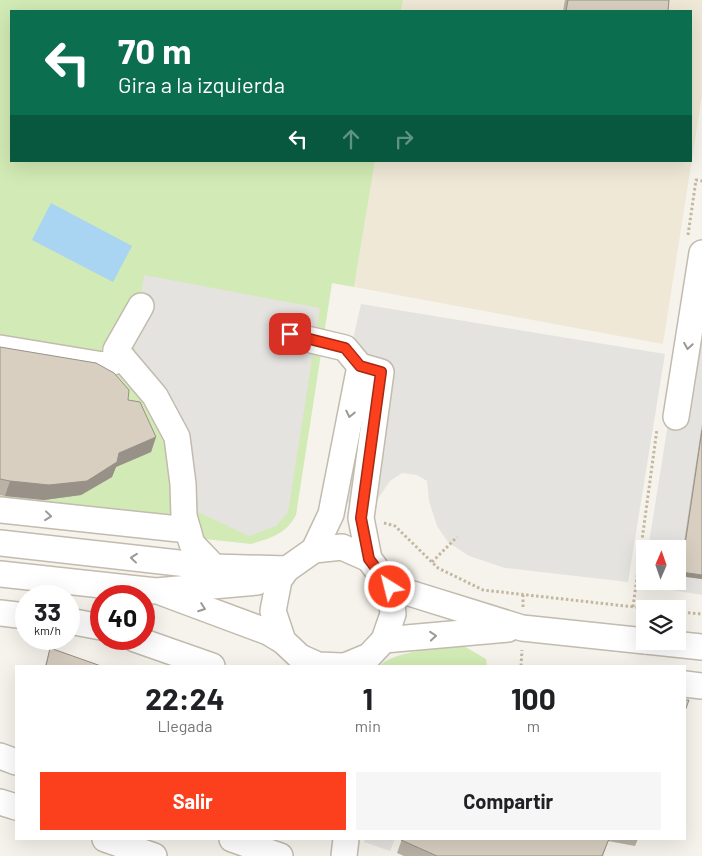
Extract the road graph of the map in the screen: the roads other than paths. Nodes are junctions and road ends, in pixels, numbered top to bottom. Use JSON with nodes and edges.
{"nodes":[{"id":1,"x":702,"y":253,"type":"edge"},
{"id":2,"x":141,"y":306,"type":"dead end"},
{"id":3,"x":290,"y":334,"type":"dead end"},
{"id":4,"x":0,"y":348,"type":"edge"},
{"id":5,"x":122,"y":358,"type":"junction"},
{"id":6,"x":360,"y":366,"type":"junction"},
{"id":7,"x":676,"y":417,"type":"dead end"},
{"id":8,"x":0,"y":510,"type":"edge"},
{"id":9,"x":190,"y":537,"type":"junction"},
{"id":10,"x":0,"y":543,"type":"edge"},
{"id":11,"x":314,"y":550,"type":"junction"},
{"id":12,"x":369,"y":559,"type":"junction"},
{"id":13,"x":176,"y":563,"type":"junction"},
{"id":14,"x":214,"y":567,"type":"junction"},
{"id":15,"x":0,"y":574,"type":"edge"},
{"id":16,"x":283,"y":574,"type":"junction"},
{"id":17,"x":390,"y":587,"type":"junction"},
{"id":18,"x":156,"y":591,"type":"junction"},
{"id":19,"x":0,"y":613,"type":"edge"},
{"id":20,"x":15,"y":615,"type":"edge"},
{"id":21,"x":522,"y":628,"type":"junction"},
{"id":22,"x":636,"y":640,"type":"edge"},
{"id":23,"x":686,"y":645,"type":"edge"},
{"id":24,"x":155,"y":646,"type":"edge"},
{"id":25,"x":702,"y":647,"type":"edge"},
{"id":26,"x":373,"y":654,"type":"edge"},
{"id":27,"x":295,"y":655,"type":"edge"},
{"id":28,"x":209,"y":665,"type":"edge"},
{"id":29,"x":318,"y":665,"type":"edge"},
{"id":30,"x":346,"y":665,"type":"edge"},
{"id":31,"x":686,"y":684,"type":"edge"},
{"id":32,"x":702,"y":686,"type":"edge"},
{"id":33,"x":0,"y":756,"type":"edge"},
{"id":34,"x":15,"y":762,"type":"edge"},
{"id":35,"x":0,"y":802,"type":"edge"},
{"id":36,"x":15,"y":807,"type":"edge"},
{"id":37,"x":108,"y":840,"type":"edge"},
{"id":38,"x":237,"y":840,"type":"edge"},
{"id":39,"x":346,"y":840,"type":"edge"},
{"id":40,"x":277,"y":848,"type":"edge"},
{"id":41,"x":154,"y":856,"type":"edge"},
{"id":42,"x":344,"y":856,"type":"edge"}],
"edges":[{"from":1,"to":7,"type":"street","one_way":true},
{"from":2,"to":5,"type":"street"},
{"from":3,"to":6,"type":"street"},
{"from":4,"to":5,"type":"street"},
{"from":5,"to":9,"type":"street"},
{"from":6,"to":11,"type":"street","one_way":true},
{"from":6,"to":12,"type":"street"},
{"from":8,"to":9,"type":"street","one_way":true},
{"from":9,"to":13,"type":"street"},
{"from":9,"to":14,"type":"street"},
{"from":13,"to":10,"type":"street","one_way":true},
{"from":11,"to":12,"type":"street"},
{"from":11,"to":16,"type":"street"},
{"from":12,"to":17,"type":"street"},
{"from":13,"to":14,"type":"street"},
{"from":14,"to":16,"type":"street"},
{"from":15,"to":18,"type":"street"},
{"from":16,"to":18,"type":"street"},
{"from":16,"to":27,"type":"street"},
{"from":17,"to":21,"type":"street"},
{"from":17,"to":26,"type":"street"},
{"from":18,"to":27,"type":"street","one_way":true},
{"from":19,"to":20,"type":"street"},
{"from":21,"to":22,"type":"street"},
{"from":26,"to":21,"type":"street","one_way":true},
{"from":23,"to":25,"type":"street"},
{"from":24,"to":28,"type":"street"},
{"from":26,"to":30,"type":"street"},
{"from":27,"to":29,"type":"street"},
{"from":31,"to":32,"type":"street"},
{"from":33,"to":34,"type":"street"},
{"from":35,"to":36,"type":"street"},
{"from":37,"to":41,"type":"street"},
{"from":38,"to":40,"type":"street"},
{"from":39,"to":42,"type":"street"}]}
